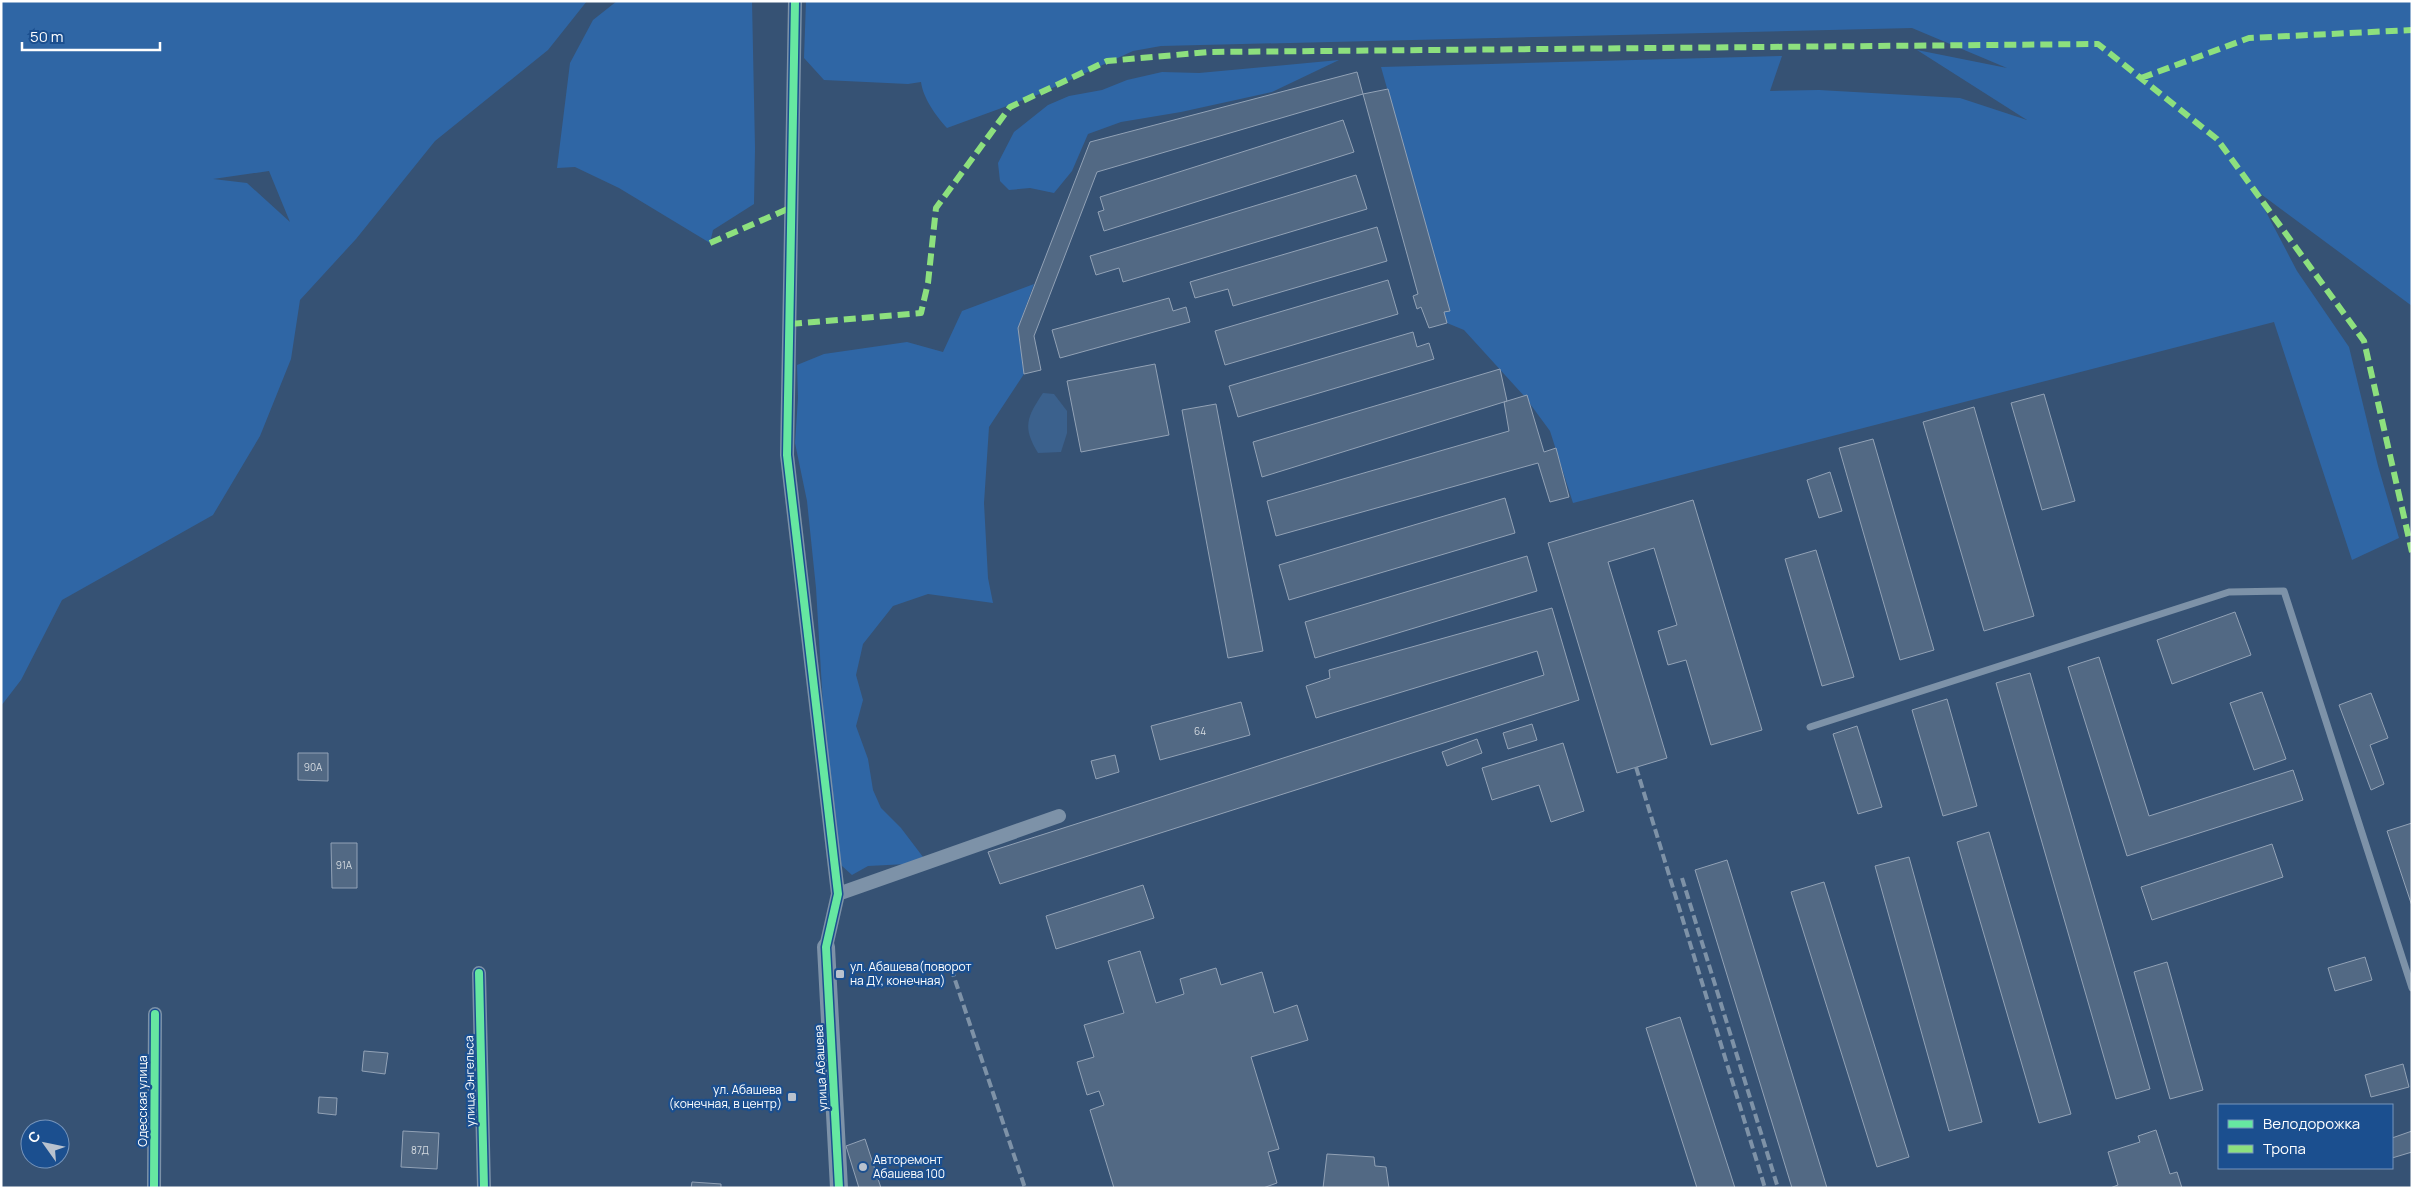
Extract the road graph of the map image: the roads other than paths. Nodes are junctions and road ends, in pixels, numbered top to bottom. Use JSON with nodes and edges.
{"nodes":[{"id":1,"x":795,"y":1,"type":"edge"},
{"id":2,"x":1810,"y":727,"type":"dead end"},
{"id":3,"x":1059,"y":816,"type":"dead end"},
{"id":4,"x":838,"y":894,"type":"junction"},
{"id":5,"x":826,"y":947,"type":"joint"},
{"id":6,"x":479,"y":973,"type":"dead end"},
{"id":7,"x":2412,"y":988,"type":"edge"},
{"id":8,"x":155,"y":1014,"type":"dead end"},
{"id":9,"x":154,"y":1188,"type":"edge"},
{"id":10,"x":484,"y":1188,"type":"edge"},
{"id":11,"x":839,"y":1188,"type":"edge"}],
"edges":[{"from":1,"to":4,"type":"street"},
{"from":2,"to":7,"type":"lane"},
{"from":3,"to":4,"type":"street"},
{"from":4,"to":5,"type":"street"},
{"from":5,"to":11,"type":"street","name":"улица Абашева"},
{"from":6,"to":10,"type":"street","name":"улица Энгельса"},
{"from":8,"to":9,"type":"street","name":"Одесская улица"}]}
